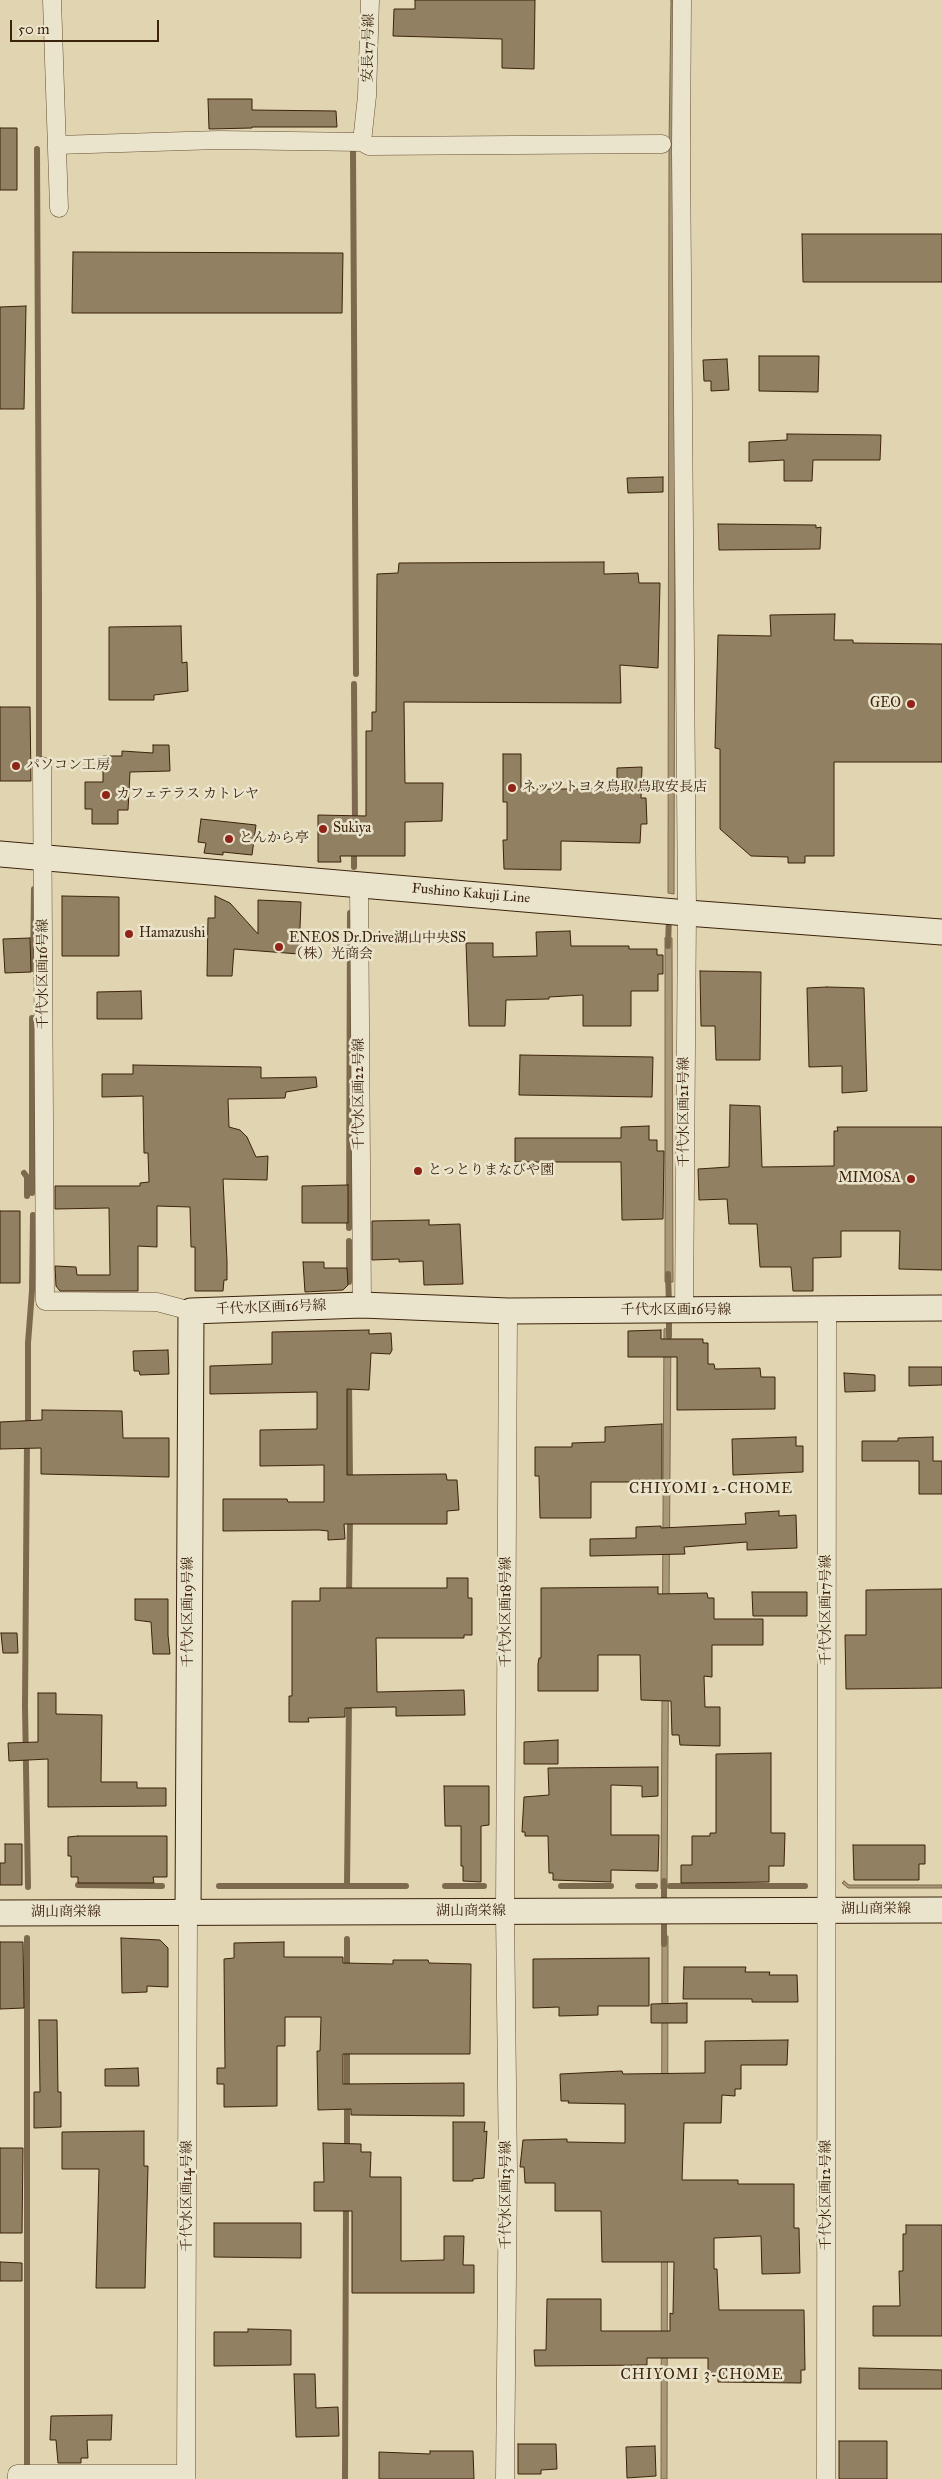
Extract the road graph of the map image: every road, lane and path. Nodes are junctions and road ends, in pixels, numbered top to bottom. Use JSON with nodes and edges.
{"nodes":[{"id":1,"x":52,"y":0,"type":"edge"},
{"id":2,"x":370,"y":0,"type":"edge"},
{"id":3,"x":682,"y":0,"type":"edge"},
{"id":4,"x":362,"y":142,"type":"junction"},
{"id":5,"x":662,"y":144,"type":"dead end"},
{"id":6,"x":57,"y":145,"type":"junction"},
{"id":7,"x":59,"y":208,"type":"dead end"},
{"id":8,"x":42,"y":766,"type":"dead end"},
{"id":9,"x":0,"y":854,"type":"edge"},
{"id":10,"x":44,"y":858,"type":"junction"},
{"id":11,"x":359,"y":884,"type":"junction"},
{"id":12,"x":686,"y":913,"type":"junction"},
{"id":13,"x":942,"y":932,"type":"edge"},
{"id":14,"x":362,"y":1305,"type":"junction"},
{"id":15,"x":942,"y":1308,"type":"edge"},
{"id":16,"x":827,"y":1310,"type":"junction"},
{"id":17,"x":508,"y":1311,"type":"junction"},
{"id":18,"x":684,"y":1311,"type":"junction"},
{"id":19,"x":191,"y":1312,"type":"junction"},
{"id":20,"x":827,"y":1910,"type":"junction"},
{"id":21,"x":942,"y":1910,"type":"edge"},
{"id":22,"x":505,"y":1912,"type":"junction"},
{"id":23,"x":0,"y":1913,"type":"edge"},
{"id":24,"x":188,"y":1913,"type":"junction"},
{"id":25,"x":186,"y":2476,"type":"edge"},
{"id":26,"x":17,"y":2479,"type":"edge"},
{"id":27,"x":505,"y":2479,"type":"edge"},
{"id":28,"x":826,"y":2479,"type":"edge"}],
"edges":[{"from":1,"to":6,"type":"street"},
{"from":2,"to":4,"type":"street","name":"安長17号線"},
{"from":3,"to":12,"type":"street","name":"千代水区画21号線"},
{"from":4,"to":5,"type":"street"},
{"from":4,"to":6,"type":"street"},
{"from":6,"to":7,"type":"street"},
{"from":8,"to":10,"type":"street"},
{"from":9,"to":10,"type":"street","name":"Fushino Kakuji Line"},
{"from":10,"to":11,"type":"street","name":"Fushino Kakuji Line"},
{"from":10,"to":19,"type":"street","name":"千代水区画16号線"},
{"from":11,"to":12,"type":"street","name":"Fushino Kakuji Line"},
{"from":11,"to":14,"type":"street","name":"千代水区画22号線"},
{"from":12,"to":13,"type":"street","name":"Fushino Kakuji Line"},
{"from":12,"to":18,"type":"street","name":"千代水区画21号線"},
{"from":14,"to":17,"type":"street","name":"千代水区画16号線"},
{"from":14,"to":19,"type":"street","name":"千代水区画16号線"},
{"from":15,"to":16,"type":"street","name":"千代水区画16号線"},
{"from":16,"to":18,"type":"street","name":"千代水区画16号線"},
{"from":16,"to":20,"type":"street","name":"千代水区画17号線"},
{"from":17,"to":18,"type":"street","name":"千代水区画16号線"},
{"from":17,"to":22,"type":"street","name":"千代水区画18号線"},
{"from":19,"to":24,"type":"street","name":"千代水区画19号線"},
{"from":20,"to":21,"type":"street","name":"湖山商栄線"},
{"from":20,"to":22,"type":"street","name":"湖山商栄線"},
{"from":20,"to":28,"type":"street","name":"千代水区画12号線"},
{"from":22,"to":24,"type":"street","name":"湖山商栄線"},
{"from":22,"to":27,"type":"street","name":"千代水区画13号線"},
{"from":23,"to":24,"type":"street","name":"湖山商栄線"},
{"from":24,"to":25,"type":"street","name":"千代水区画14号線"},
{"from":25,"to":26,"type":"street"}]}
